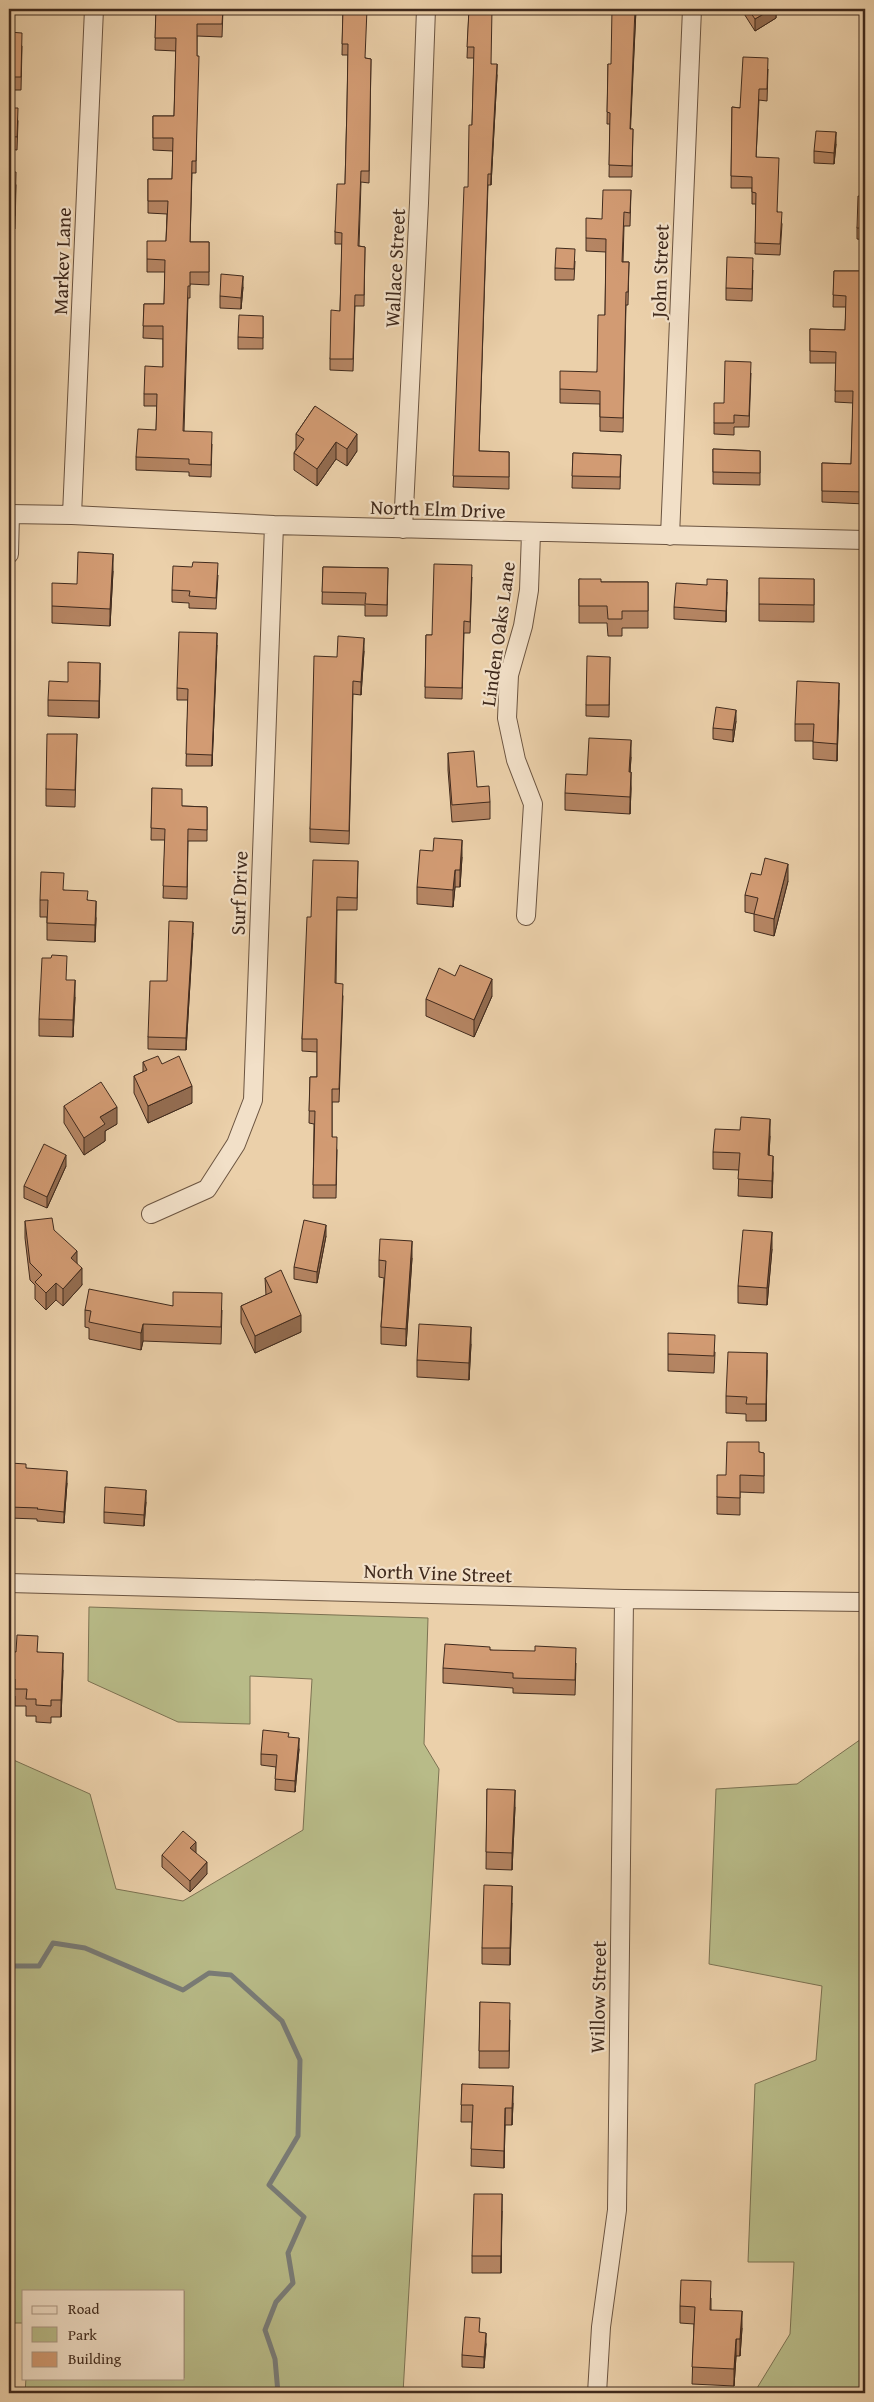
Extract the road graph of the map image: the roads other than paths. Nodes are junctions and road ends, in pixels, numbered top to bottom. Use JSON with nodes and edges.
{"nodes":[{"id":1,"x":94,"y":9,"type":"edge"},
{"id":2,"x":426,"y":9,"type":"edge"},
{"id":3,"x":692,"y":9,"type":"edge"},
{"id":4,"x":10,"y":514,"type":"edge"},
{"id":5,"x":72,"y":515,"type":"junction"},
{"id":6,"x":274,"y":525,"type":"junction"},
{"id":7,"x":403,"y":529,"type":"junction"},
{"id":8,"x":531,"y":533,"type":"junction"},
{"id":9,"x":670,"y":536,"type":"junction"},
{"id":10,"x":865,"y":540,"type":"edge"},
{"id":11,"x":9,"y":554,"type":"edge"},
{"id":12,"x":526,"y":916,"type":"dead end"},
{"id":13,"x":151,"y":1214,"type":"dead end"},
{"id":14,"x":9,"y":1583,"type":"edge"},
{"id":15,"x":624,"y":1599,"type":"junction"},
{"id":16,"x":865,"y":1602,"type":"edge"},
{"id":17,"x":597,"y":2393,"type":"edge"}],
"edges":[{"from":1,"to":5,"type":"street","name":"Markev Lane"},
{"from":2,"to":7,"type":"street","name":"Wallace Street"},
{"from":3,"to":9,"type":"street","name":"John Street"},
{"from":4,"to":5,"type":"street","name":"North Elm Drive"},
{"from":4,"to":11,"type":"street"},
{"from":5,"to":6,"type":"street","name":"North Elm Drive"},
{"from":6,"to":7,"type":"street","name":"North Elm Drive"},
{"from":6,"to":13,"type":"street","name":"Surf Drive"},
{"from":7,"to":8,"type":"street","name":"North Elm Drive"},
{"from":8,"to":9,"type":"street","name":"North Elm Drive"},
{"from":8,"to":12,"type":"street","name":"Linden Oaks Lane"},
{"from":9,"to":10,"type":"street","name":"North Elm Drive"},
{"from":14,"to":15,"type":"street","name":"North Vine Street"},
{"from":15,"to":16,"type":"street","name":"North Vine Street"},
{"from":15,"to":17,"type":"street","name":"Willow Street"}]}
